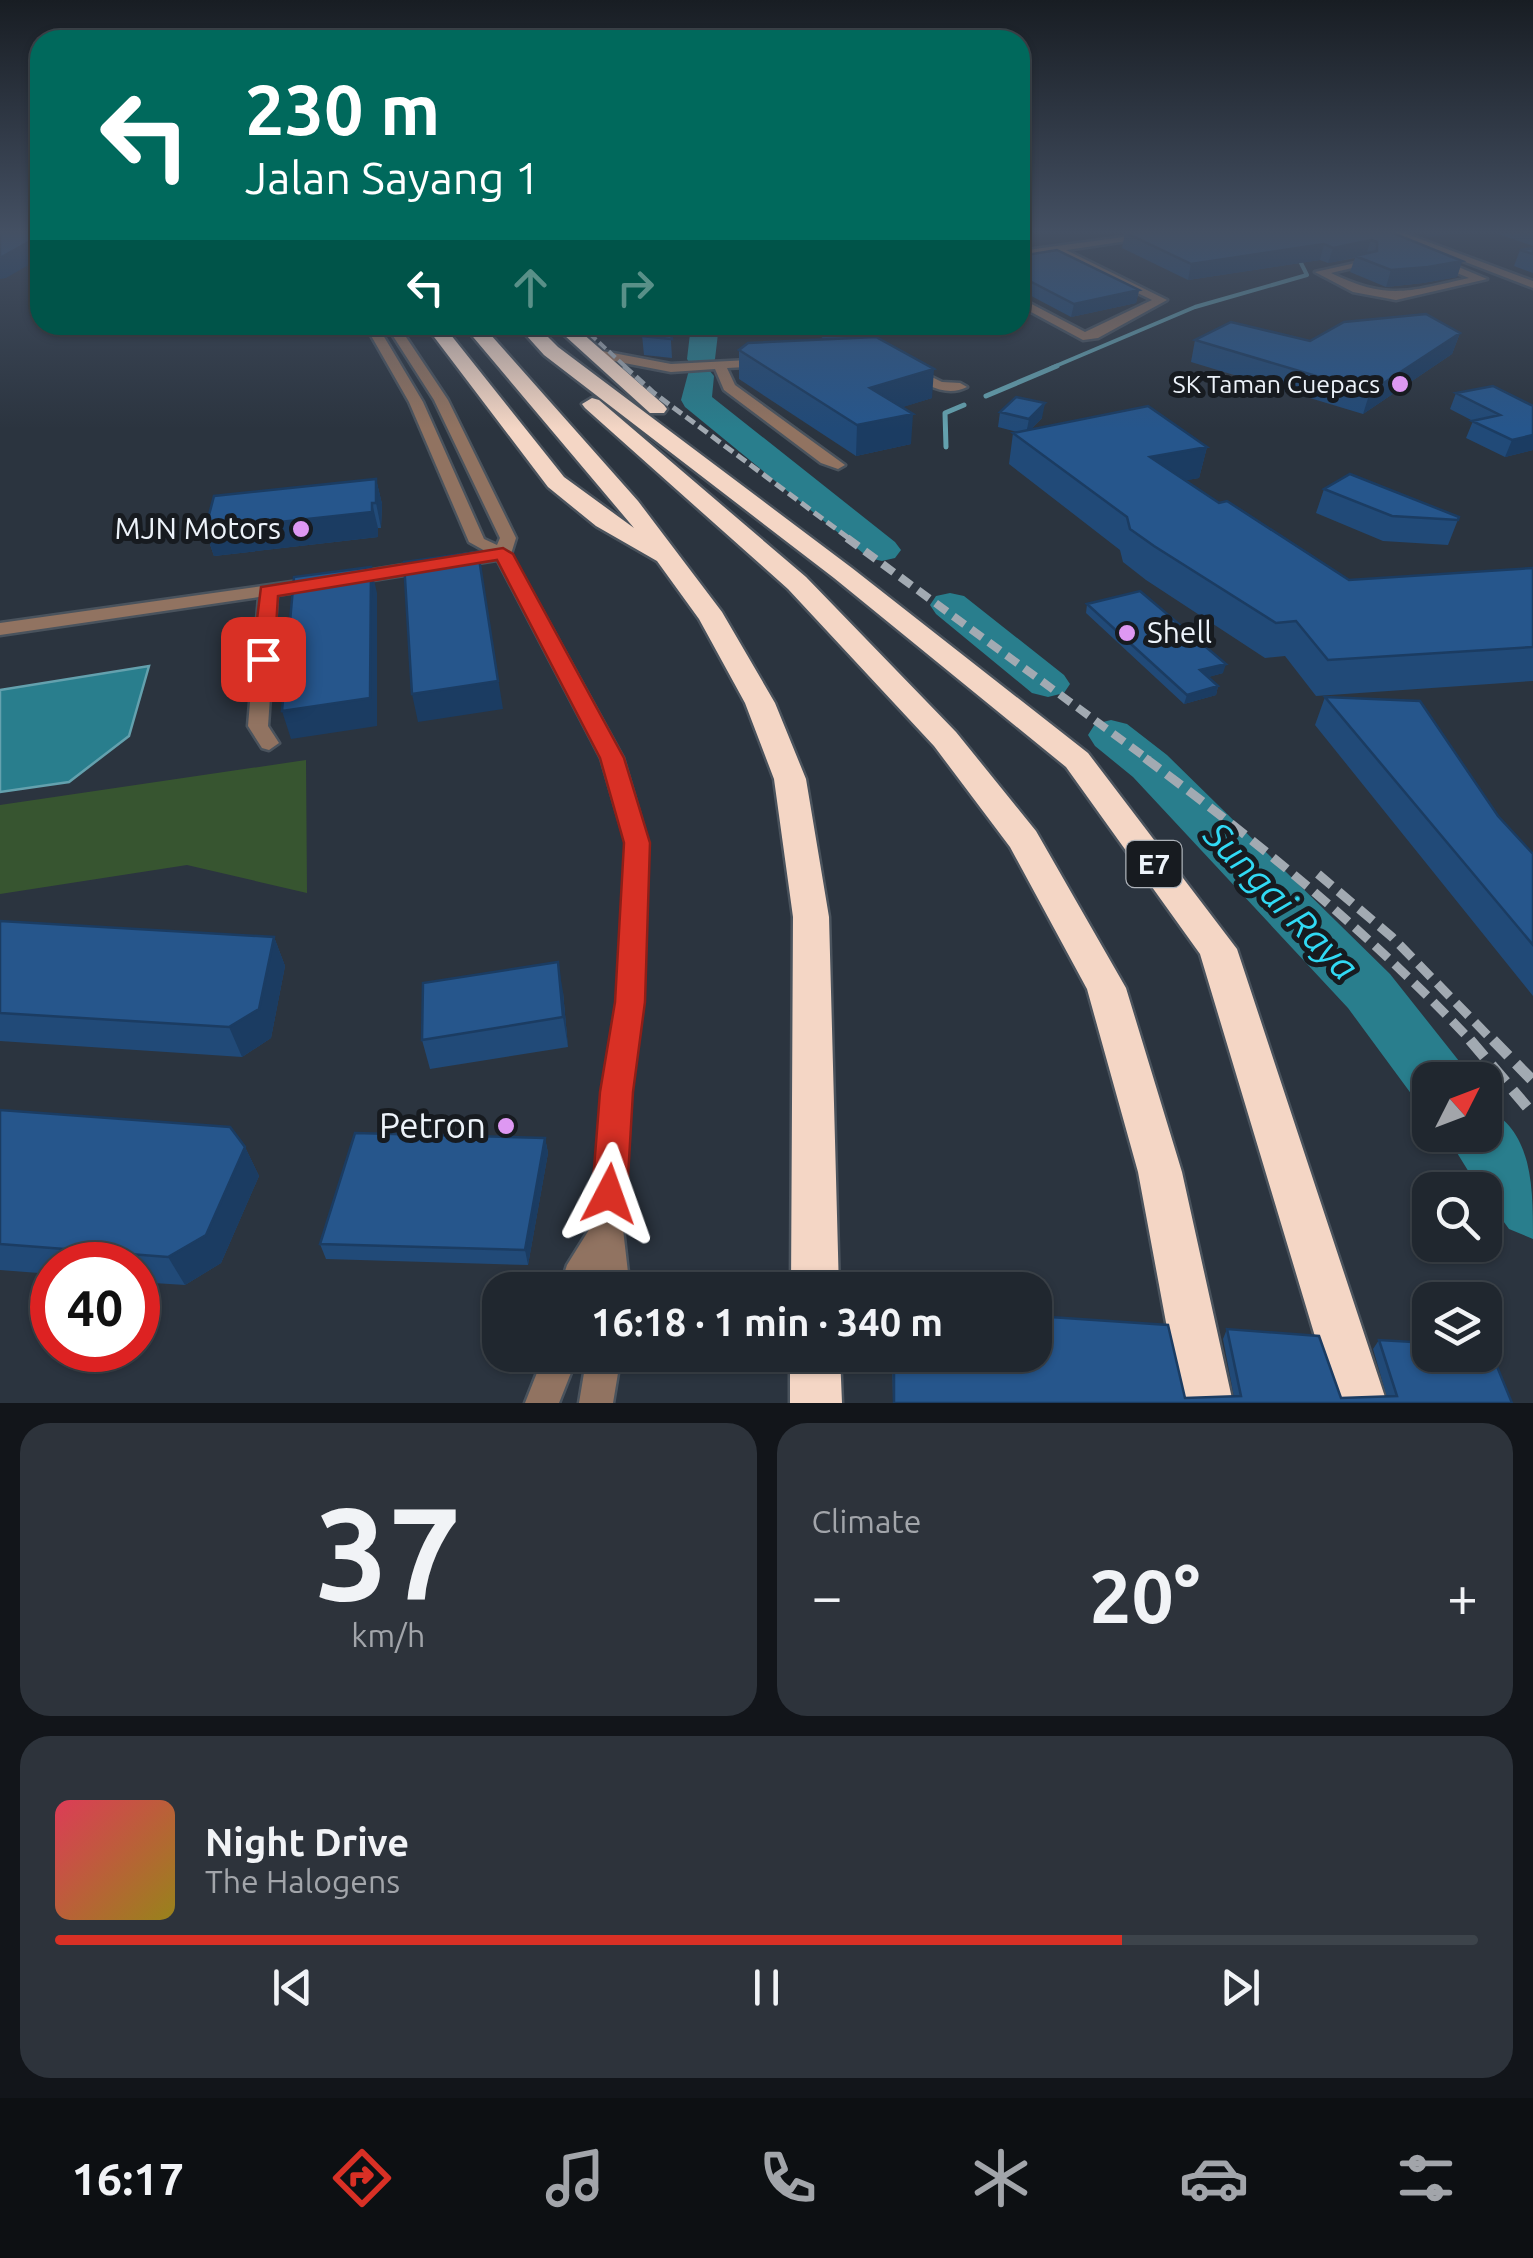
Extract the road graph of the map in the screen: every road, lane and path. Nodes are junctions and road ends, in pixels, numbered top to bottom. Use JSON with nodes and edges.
{"nodes":[{"id":1,"x":1158,"y":298,"type":"edge"},
{"id":2,"x":1030,"y":307,"type":"edge"},
{"id":3,"x":376,"y":335,"type":"edge"},
{"id":4,"x":399,"y":335,"type":"edge"},
{"id":5,"x":422,"y":335,"type":"edge"},
{"id":6,"x":442,"y":335,"type":"edge"},
{"id":7,"x":481,"y":335,"type":"edge"},
{"id":8,"x":519,"y":335,"type":"edge"},
{"id":9,"x":536,"y":335,"type":"edge"},
{"id":10,"x":573,"y":335,"type":"edge"},
{"id":11,"x":592,"y":353,"type":"junction"},
{"id":12,"x":774,"y":362,"type":"edge"},
{"id":13,"x":897,"y":363,"type":"edge"},
{"id":14,"x":720,"y":366,"type":"junction"},
{"id":15,"x":694,"y":368,"type":"junction"},
{"id":16,"x":633,"y":387,"type":"junction"},
{"id":17,"x":960,"y":388,"type":"dead end"},
{"id":18,"x":508,"y":422,"type":"junction"},
{"id":19,"x":838,"y":464,"type":"dead end"},
{"id":20,"x":720,"y":479,"type":"junction"},
{"id":21,"x":477,"y":542,"type":"junction"},
{"id":22,"x":503,"y":554,"type":"junction"},
{"id":23,"x":672,"y":562,"type":"junction"},
{"id":24,"x":436,"y":565,"type":"junction"},
{"id":25,"x":268,"y":591,"type":"junction"},
{"id":26,"x":0,"y":630,"type":"edge"},
{"id":27,"x":269,"y":744,"type":"dead end"},
{"id":28,"x":607,"y":1229,"type":"junction"},
{"id":29,"x":580,"y":1272,"type":"edge"},
{"id":30,"x":612,"y":1272,"type":"edge"},
{"id":31,"x":815,"y":1272,"type":"edge"},
{"id":32,"x":555,"y":1372,"type":"edge"},
{"id":33,"x":601,"y":1372,"type":"edge"},
{"id":34,"x":815,"y":1372,"type":"edge"},
{"id":35,"x":542,"y":1403,"type":"edge"},
{"id":36,"x":596,"y":1403,"type":"edge"},
{"id":37,"x":816,"y":1403,"type":"edge"},
{"id":38,"x":1207,"y":1403,"type":"edge"},
{"id":39,"x":1361,"y":1403,"type":"edge"}],
"edges":[{"from":1,"to":2,"type":"street"},
{"from":3,"to":21,"type":"street"},
{"from":4,"to":22,"type":"street"},
{"from":5,"to":18,"type":"highway"},
{"from":6,"to":18,"type":"highway"},
{"from":7,"to":23,"type":"highway"},
{"from":8,"to":38,"type":"highway"},
{"from":9,"to":20,"type":"highway","number":"E7"},
{"from":10,"to":11,"type":"highway"},
{"from":11,"to":15,"type":"street"},
{"from":11,"to":16,"type":"highway"},
{"from":12,"to":14,"type":"street"},
{"from":13,"to":17,"type":"street"},
{"from":14,"to":15,"type":"street"},
{"from":14,"to":19,"type":"street"},
{"from":15,"to":16,"type":"street"},
{"from":16,"to":20,"type":"highway"},
{"from":18,"to":23,"type":"highway"},
{"from":20,"to":39,"type":"highway","number":"E7"},
{"from":21,"to":22,"type":"street"},
{"from":21,"to":24,"type":"street"},
{"from":22,"to":24,"type":"street"},
{"from":22,"to":28,"type":"street"},
{"from":23,"to":31,"type":"highway"},
{"from":24,"to":25,"type":"street"},
{"from":25,"to":26,"type":"street"},
{"from":25,"to":27,"type":"street"},
{"from":28,"to":29,"type":"street"},
{"from":28,"to":30,"type":"street"},
{"from":32,"to":35,"type":"street"},
{"from":33,"to":36,"type":"street"},
{"from":34,"to":37,"type":"highway"}]}
